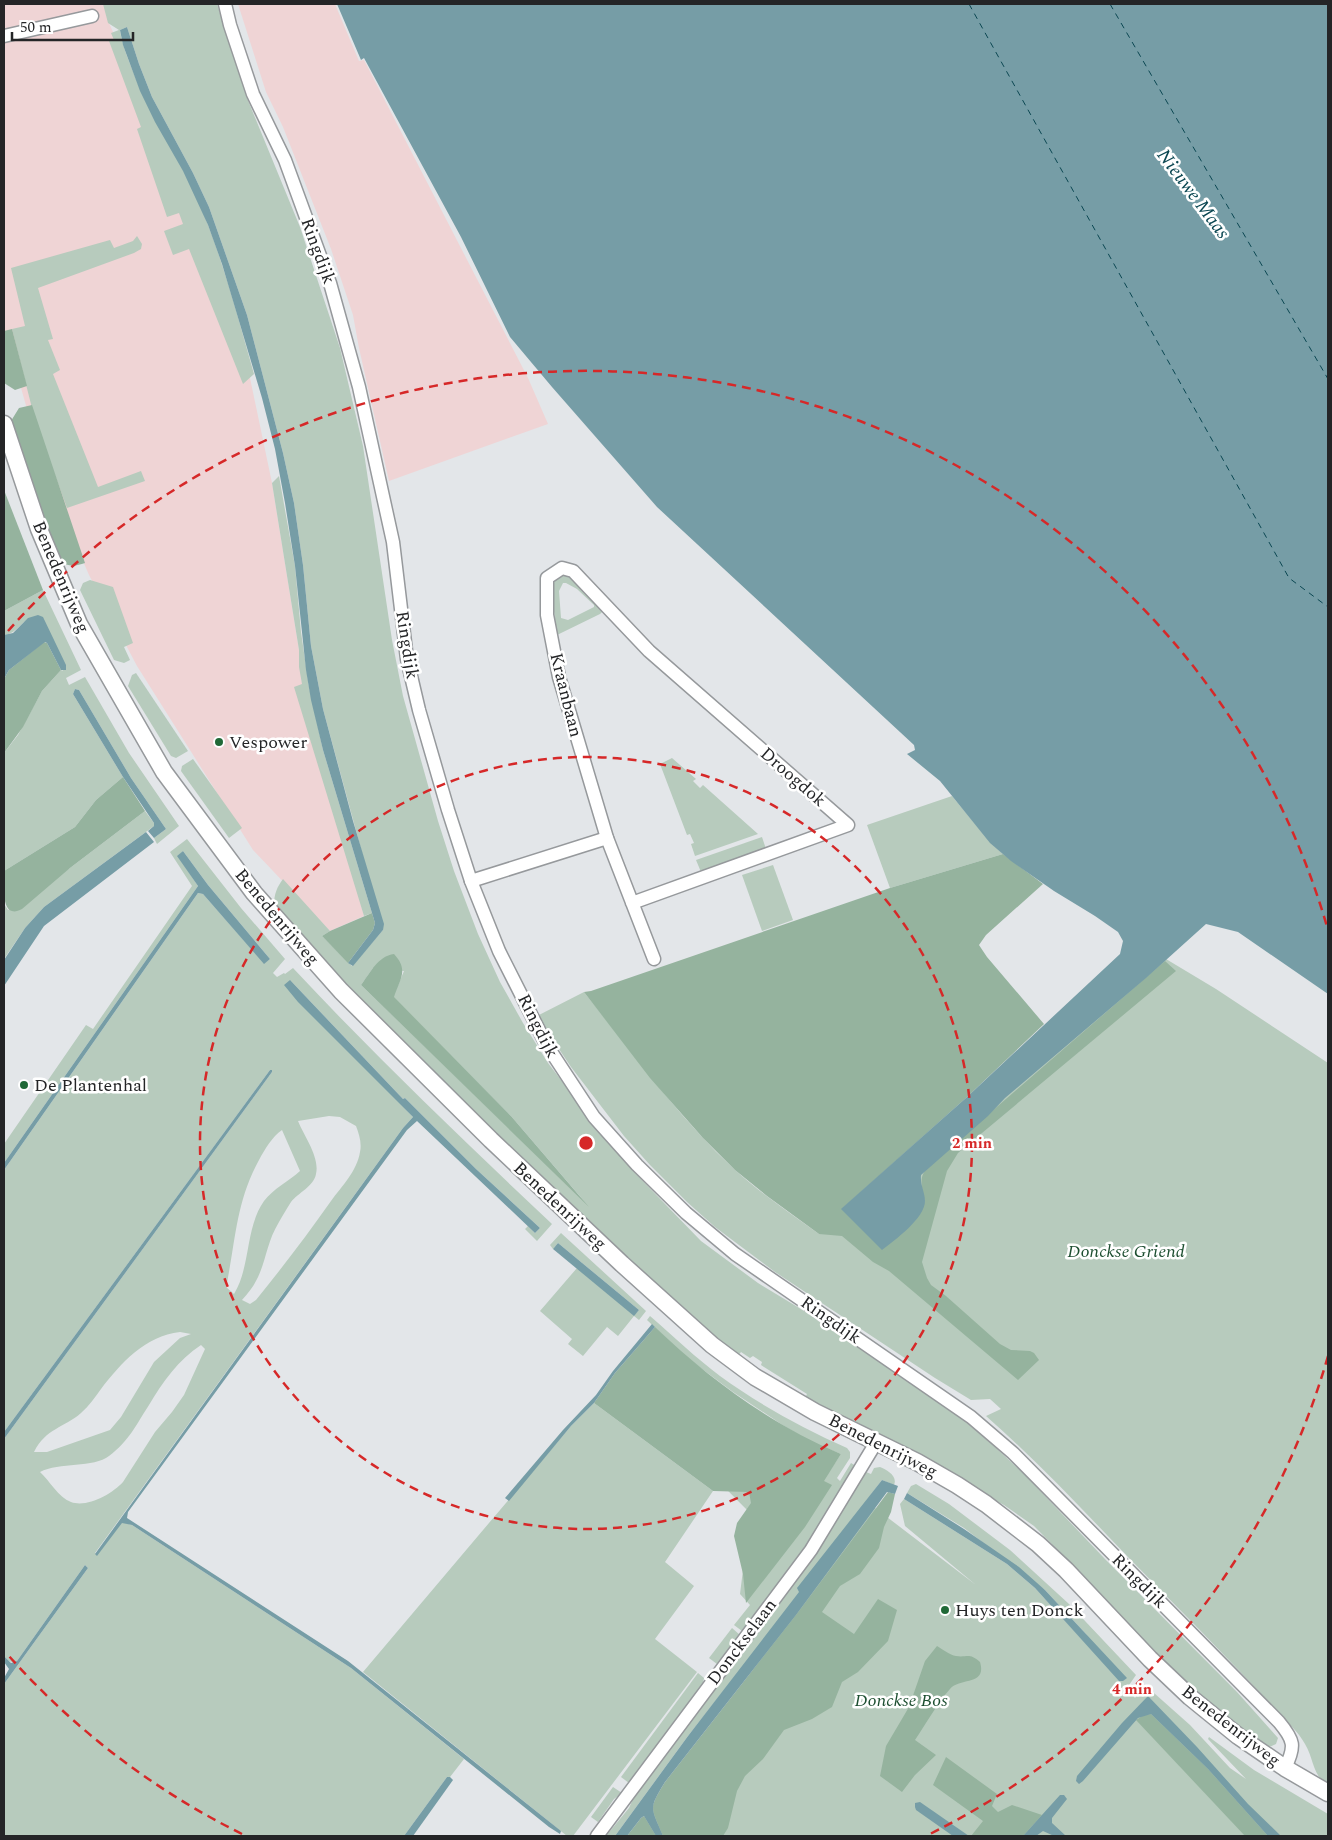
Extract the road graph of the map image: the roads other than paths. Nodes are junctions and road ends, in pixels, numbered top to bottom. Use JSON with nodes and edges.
{"nodes":[{"id":1,"x":225,"y":4,"type":"edge"},
{"id":2,"x":92,"y":16,"type":"dead end"},
{"id":3,"x":4,"y":36,"type":"edge"},
{"id":4,"x":4,"y":424,"type":"edge"},
{"id":5,"x":573,"y":571,"type":"joint"},
{"id":6,"x":607,"y":838,"type":"junction"},
{"id":7,"x":471,"y":881,"type":"junction"},
{"id":8,"x":632,"y":903,"type":"junction"},
{"id":9,"x":654,"y":959,"type":"dead end"},
{"id":10,"x":877,"y":1441,"type":"junction"},
{"id":11,"x":1285,"y":1768,"type":"junction"},
{"id":12,"x":1328,"y":1793,"type":"edge"},
{"id":13,"x":597,"y":1836,"type":"edge"}],
"edges":[{"from":1,"to":7,"type":"street","name":"Ringdijk"},
{"from":2,"to":3,"type":"street"},
{"from":4,"to":10,"type":"street","name":"Benedenrijweg"},
{"from":5,"to":6,"type":"street","name":"Kraanbaan"},
{"from":5,"to":8,"type":"street","name":"Droogdok"},
{"from":6,"to":7,"type":"street"},
{"from":6,"to":8,"type":"street","name":"Kraanbaan"},
{"from":7,"to":11,"type":"street","name":"Ringdijk"},
{"from":8,"to":9,"type":"street","name":"Kraanbaan"},
{"from":10,"to":11,"type":"street","name":"Benedenrijweg"},
{"from":10,"to":13,"type":"street","name":"Donckselaan"},
{"from":11,"to":12,"type":"street","name":"Benedenrijweg"}]}
